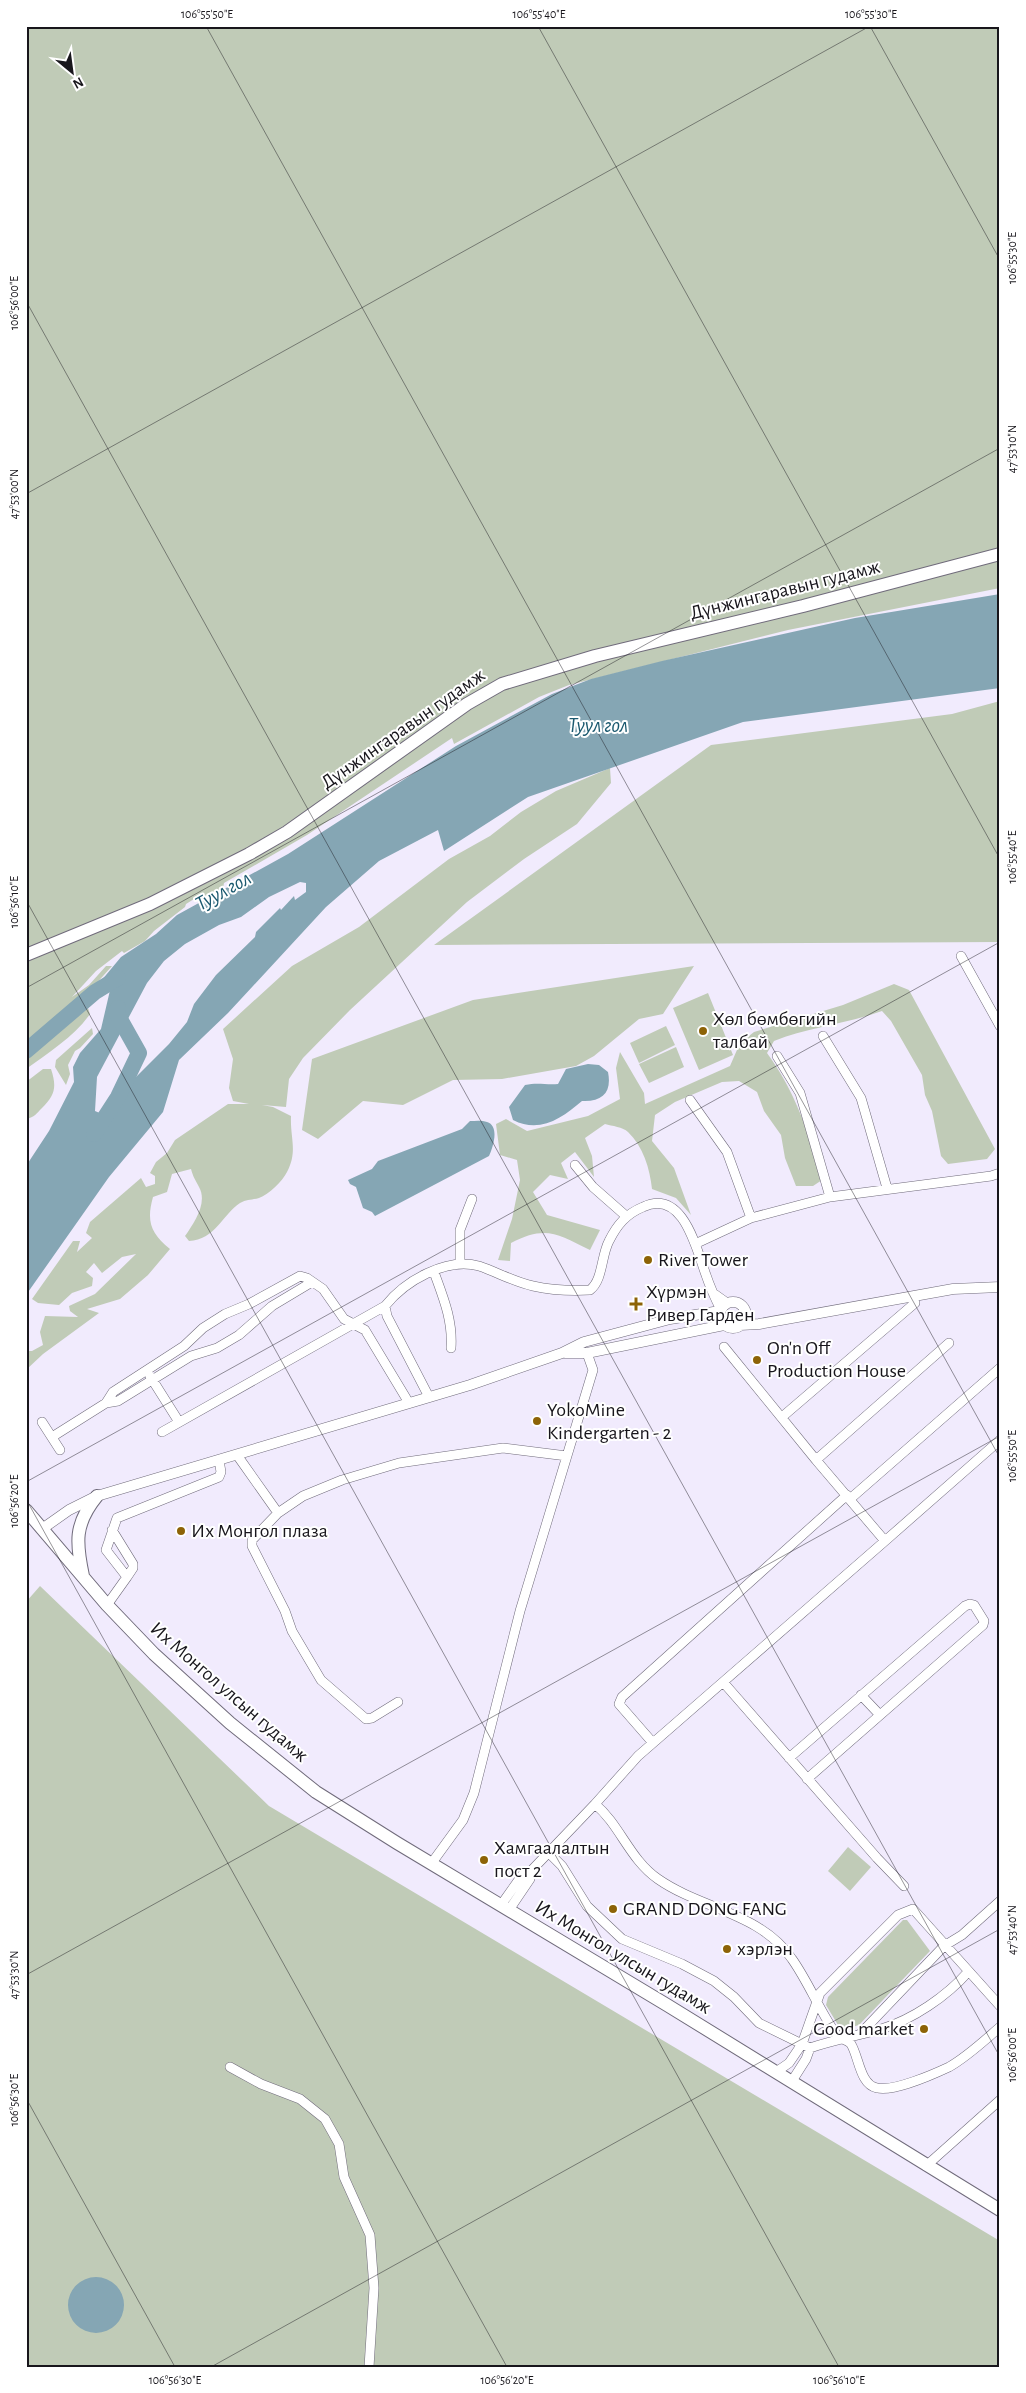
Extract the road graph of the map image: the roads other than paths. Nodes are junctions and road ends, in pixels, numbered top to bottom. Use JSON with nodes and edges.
{"nodes":[{"id":1,"x":1000,"y":554,"type":"edge"},
{"id":2,"x":26,"y":955,"type":"edge"},
{"id":3,"x":961,"y":956,"type":"dead end"},
{"id":4,"x":1000,"y":1026,"type":"edge"},
{"id":5,"x":824,"y":1036,"type":"dead end"},
{"id":6,"x":777,"y":1056,"type":"dead end"},
{"id":7,"x":690,"y":1100,"type":"dead end"},
{"id":8,"x":575,"y":1165,"type":"dead end"},
{"id":9,"x":1000,"y":1173,"type":"edge"},
{"id":10,"x":887,"y":1188,"type":"junction"},
{"id":11,"x":830,"y":1197,"type":"junction"},
{"id":12,"x":472,"y":1199,"type":"dead end"},
{"id":13,"x":626,"y":1216,"type":"junction"},
{"id":14,"x":751,"y":1218,"type":"junction"},
{"id":15,"x":695,"y":1244,"type":"junction"},
{"id":16,"x":460,"y":1264,"type":"junction"},
{"id":17,"x":434,"y":1272,"type":"junction"},
{"id":18,"x":312,"y":1282,"type":"junction"},
{"id":19,"x":1000,"y":1287,"type":"edge"},
{"id":20,"x":915,"y":1303,"type":"dead end"},
{"id":21,"x":385,"y":1306,"type":"junction"},
{"id":22,"x":723,"y":1308,"type":"junction"},
{"id":23,"x":745,"y":1312,"type":"junction"},
{"id":24,"x":773,"y":1321,"type":"junction"},
{"id":25,"x":354,"y":1324,"type":"junction"},
{"id":26,"x":724,"y":1325,"type":"junction"},
{"id":27,"x":740,"y":1325,"type":"junction"},
{"id":28,"x":950,"y":1343,"type":"dead end"},
{"id":29,"x":451,"y":1348,"type":"dead end"},
{"id":30,"x":724,"y":1348,"type":"dead end"},
{"id":31,"x":587,"y":1353,"type":"junction"},
{"id":32,"x":562,"y":1354,"type":"junction"},
{"id":33,"x":1000,"y":1368,"type":"edge"},
{"id":34,"x":146,"y":1370,"type":"junction"},
{"id":35,"x":152,"y":1380,"type":"junction"},
{"id":36,"x":429,"y":1397,"type":"junction"},
{"id":37,"x":106,"y":1403,"type":"junction"},
{"id":38,"x":409,"y":1403,"type":"junction"},
{"id":39,"x":782,"y":1417,"type":"junction"},
{"id":40,"x":42,"y":1422,"type":"dead end"},
{"id":41,"x":179,"y":1422,"type":"junction"},
{"id":42,"x":162,"y":1432,"type":"dead end"},
{"id":43,"x":52,"y":1437,"type":"junction"},
{"id":44,"x":1000,"y":1440,"type":"edge"},
{"id":45,"x":60,"y":1450,"type":"dead end"},
{"id":46,"x":237,"y":1454,"type":"junction"},
{"id":47,"x":567,"y":1456,"type":"junction"},
{"id":48,"x":219,"y":1460,"type":"junction"},
{"id":49,"x":816,"y":1460,"type":"junction"},
{"id":50,"x":97,"y":1496,"type":"junction"},
{"id":51,"x":849,"y":1497,"type":"junction"},
{"id":52,"x":26,"y":1510,"type":"edge"},
{"id":53,"x":278,"y":1513,"type":"junction"},
{"id":54,"x":42,"y":1529,"type":"junction"},
{"id":55,"x":112,"y":1530,"type":"junction"},
{"id":56,"x":885,"y":1541,"type":"junction"},
{"id":57,"x":128,"y":1577,"type":"junction"},
{"id":58,"x":84,"y":1579,"type":"junction"},
{"id":59,"x":107,"y":1605,"type":"junction"},
{"id":60,"x":723,"y":1682,"type":"junction"},
{"id":61,"x":861,"y":1694,"type":"junction"},
{"id":62,"x":398,"y":1702,"type":"dead end"},
{"id":63,"x":879,"y":1714,"type":"junction"},
{"id":64,"x":653,"y":1743,"type":"junction"},
{"id":65,"x":789,"y":1758,"type":"junction"},
{"id":66,"x":807,"y":1779,"type":"junction"},
{"id":67,"x":595,"y":1804,"type":"junction"},
{"id":68,"x":548,"y":1852,"type":"junction"},
{"id":69,"x":431,"y":1864,"type":"junction"},
{"id":70,"x":904,"y":1886,"type":"dead end"},
{"id":71,"x":1000,"y":1901,"type":"edge"},
{"id":72,"x":505,"y":1907,"type":"junction"},
{"id":73,"x":944,"y":1946,"type":"junction"},
{"id":74,"x":968,"y":1972,"type":"junction"},
{"id":75,"x":816,"y":2001,"type":"junction"},
{"id":76,"x":1000,"y":2006,"type":"edge"},
{"id":77,"x":1000,"y":2027,"type":"edge"},
{"id":78,"x":860,"y":2033,"type":"junction"},
{"id":79,"x":840,"y":2038,"type":"junction"},
{"id":80,"x":806,"y":2046,"type":"junction"},
{"id":81,"x":230,"y":2067,"type":"dead end"},
{"id":82,"x":776,"y":2072,"type":"junction"},
{"id":83,"x":792,"y":2081,"type":"junction"},
{"id":84,"x":1000,"y":2100,"type":"edge"},
{"id":85,"x":926,"y":2166,"type":"junction"},
{"id":86,"x":1000,"y":2210,"type":"edge"},
{"id":87,"x":369,"y":2367,"type":"edge"}],
"edges":[{"from":1,"to":2,"type":"main road","name":"Дүнжингаравын гудамж"},
{"from":3,"to":4,"type":"street"},
{"from":5,"to":10,"type":"street"},
{"from":6,"to":11,"type":"street"},
{"from":7,"to":14,"type":"street"},
{"from":8,"to":13,"type":"street"},
{"from":9,"to":10,"type":"street"},
{"from":10,"to":11,"type":"street"},
{"from":11,"to":14,"type":"street"},
{"from":12,"to":16,"type":"street"},
{"from":13,"to":15,"type":"street"},
{"from":13,"to":16,"type":"street"},
{"from":14,"to":15,"type":"street"},
{"from":15,"to":22,"type":"street"},
{"from":16,"to":17,"type":"street"},
{"from":17,"to":21,"type":"street"},
{"from":17,"to":29,"type":"street"},
{"from":18,"to":25,"type":"street"},
{"from":18,"to":34,"type":"street"},
{"from":18,"to":35,"type":"street"},
{"from":19,"to":24,"type":"street"},
{"from":20,"to":39,"type":"street"},
{"from":21,"to":25,"type":"street"},
{"from":21,"to":36,"type":"street"},
{"from":22,"to":23,"type":"street"},
{"from":22,"to":26,"type":"street"},
{"from":22,"to":32,"type":"street"},
{"from":23,"to":24,"type":"street"},
{"from":23,"to":27,"type":"street"},
{"from":24,"to":27,"type":"street"},
{"from":25,"to":38,"type":"street"},
{"from":25,"to":41,"type":"street"},
{"from":26,"to":27,"type":"street"},
{"from":26,"to":31,"type":"street"},
{"from":28,"to":49,"type":"street"},
{"from":30,"to":39,"type":"street"},
{"from":31,"to":32,"type":"street"},
{"from":31,"to":47,"type":"street"},
{"from":32,"to":36,"type":"street"},
{"from":33,"to":51,"type":"street"},
{"from":34,"to":35,"type":"street"},
{"from":34,"to":37,"type":"street"},
{"from":35,"to":37,"type":"street"},
{"from":35,"to":41,"type":"street"},
{"from":36,"to":38,"type":"street"},
{"from":37,"to":43,"type":"street"},
{"from":38,"to":46,"type":"street"},
{"from":39,"to":49,"type":"street"},
{"from":40,"to":43,"type":"street"},
{"from":41,"to":42,"type":"street"},
{"from":43,"to":45,"type":"street"},
{"from":44,"to":56,"type":"street"},
{"from":46,"to":48,"type":"street"},
{"from":46,"to":53,"type":"street"},
{"from":47,"to":53,"type":"street"},
{"from":47,"to":69,"type":"street"},
{"from":48,"to":50,"type":"street"},
{"from":48,"to":55,"type":"street"},
{"from":49,"to":51,"type":"street"},
{"from":50,"to":54,"type":"street"},
{"from":50,"to":58,"type":"main road"},
{"from":51,"to":56,"type":"street"},
{"from":51,"to":64,"type":"street"},
{"from":52,"to":54,"type":"main road","name":"Их Монгол улсын гудамж"},
{"from":53,"to":62,"type":"street"},
{"from":54,"to":58,"type":"main road","name":"Их Монгол улсын гудамж"},
{"from":55,"to":57,"type":"street"},
{"from":55,"to":57,"type":"street"},
{"from":56,"to":60,"type":"street"},
{"from":57,"to":59,"type":"street"},
{"from":58,"to":59,"type":"main road","name":"Их Монгол улсын гудамж"},
{"from":59,"to":69,"type":"main road","name":"Их Монгол улсын гудамж"},
{"from":60,"to":64,"type":"street"},
{"from":60,"to":65,"type":"street"},
{"from":61,"to":63,"type":"street"},
{"from":61,"to":63,"type":"street"},
{"from":61,"to":65,"type":"street"},
{"from":63,"to":66,"type":"street"},
{"from":64,"to":67,"type":"street"},
{"from":65,"to":66,"type":"street"},
{"from":66,"to":70,"type":"street"},
{"from":67,"to":68,"type":"street"},
{"from":67,"to":75,"type":"street"},
{"from":68,"to":72,"type":"street"},
{"from":68,"to":80,"type":"street"},
{"from":69,"to":72,"type":"main road","name":"Их Монгол улсын гудамж"},
{"from":71,"to":73,"type":"street"},
{"from":72,"to":82,"type":"main road","name":"Их Монгол улсын гудамж"},
{"from":73,"to":74,"type":"street"},
{"from":73,"to":75,"type":"street"},
{"from":73,"to":78,"type":"street"},
{"from":74,"to":76,"type":"street"},
{"from":74,"to":78,"type":"street"},
{"from":75,"to":79,"type":"street"},
{"from":75,"to":80,"type":"street"},
{"from":77,"to":79,"type":"street"},
{"from":78,"to":79,"type":"street"},
{"from":79,"to":80,"type":"street"},
{"from":80,"to":82,"type":"street"},
{"from":80,"to":83,"type":"street"},
{"from":81,"to":87,"type":"street"},
{"from":82,"to":83,"type":"main road","name":"Их Монгол улсын гудамж"},
{"from":83,"to":85,"type":"main road","name":"Их Монгол улсын гудамж"},
{"from":84,"to":85,"type":"street"},
{"from":85,"to":86,"type":"main road","name":"Их Монгол улсын гудамж"}]}
